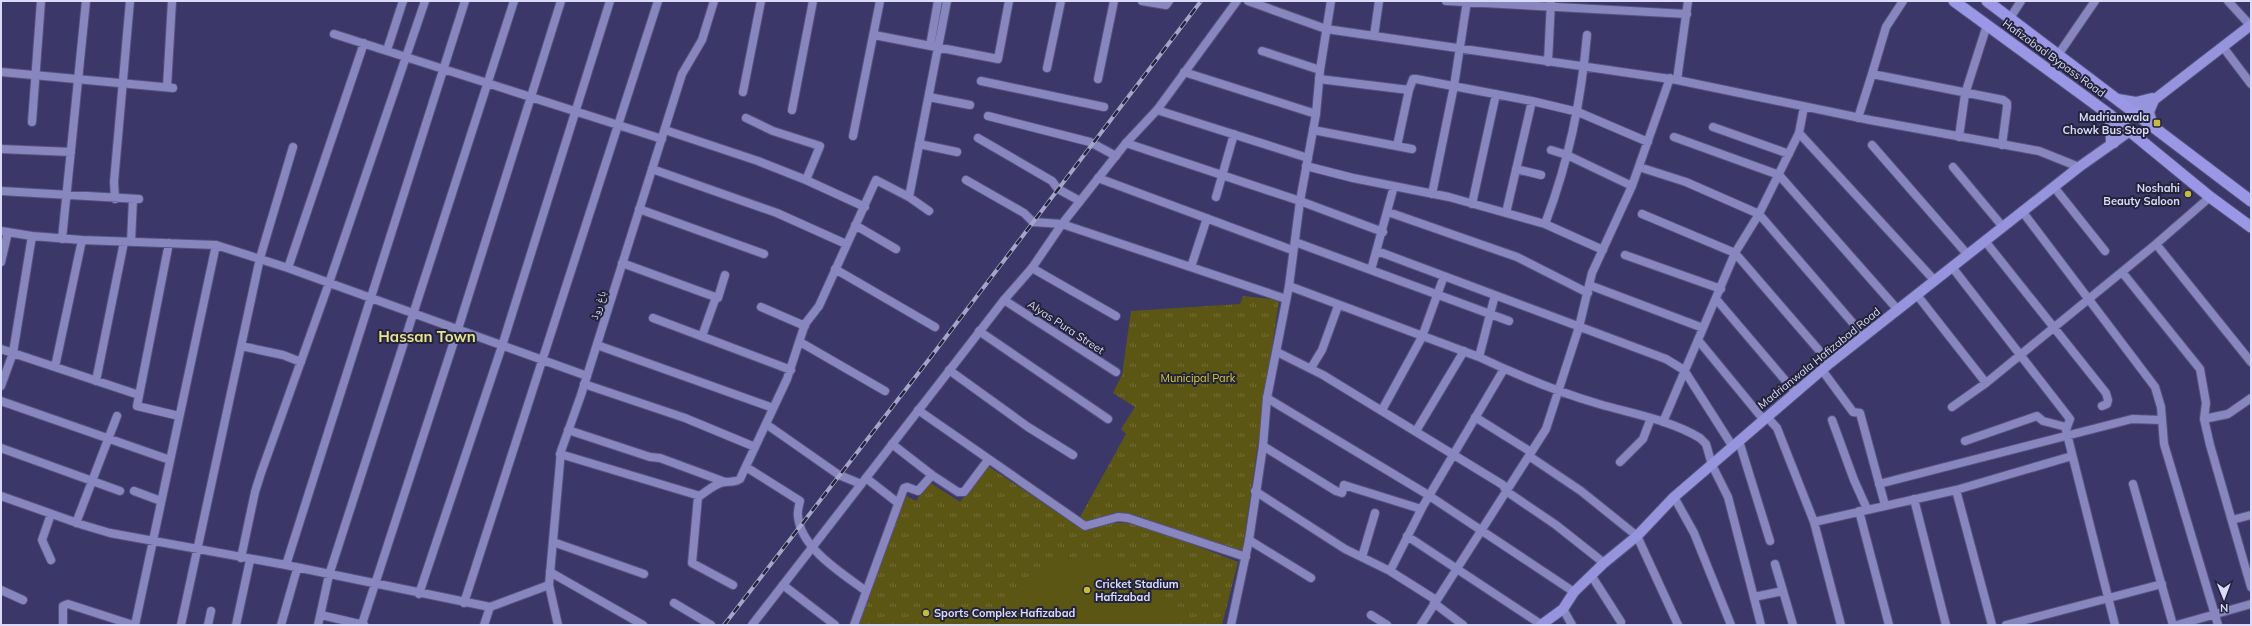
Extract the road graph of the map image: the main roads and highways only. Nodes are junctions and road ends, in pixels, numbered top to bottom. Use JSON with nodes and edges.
{"nodes":[{"id":1,"x":1954,"y":1,"type":"edge"},
{"id":2,"x":1987,"y":1,"type":"edge"},
{"id":3,"x":2251,"y":25,"type":"edge"},
{"id":4,"x":2156,"y":97,"type":"junction"},
{"id":5,"x":2118,"y":99,"type":"junction"},
{"id":6,"x":2137,"y":113,"type":"junction"},
{"id":7,"x":2110,"y":115,"type":"junction"},
{"id":8,"x":2154,"y":126,"type":"junction"},
{"id":9,"x":2135,"y":134,"type":"junction"},
{"id":10,"x":2111,"y":144,"type":"junction"},
{"id":11,"x":2231,"y":186,"type":"junction"},
{"id":12,"x":2251,"y":201,"type":"edge"},
{"id":13,"x":2219,"y":204,"type":"junction"},
{"id":14,"x":2251,"y":208,"type":"edge"},
{"id":15,"x":2251,"y":218,"type":"edge"},
{"id":16,"x":2251,"y":227,"type":"edge"},
{"id":17,"x":1542,"y":625,"type":"edge"}],
"edges":[{"from":1,"to":7,"type":"highway","name":"Hafizabad Bypass Road"},
{"from":2,"to":5,"type":"highway","name":"Hafizabad Bypass Road"},
{"from":3,"to":4,"type":"main road"},
{"from":4,"to":5,"type":"main road"},
{"from":4,"to":6,"type":"main road"},
{"from":4,"to":8,"type":"main road"},
{"from":5,"to":6,"type":"highway","name":"Hafizabad Bypass Road"},
{"from":6,"to":8,"type":"highway","name":"Hafizabad Bypass Road"},
{"from":7,"to":9,"type":"highway","name":"Hafizabad Bypass Road"},
{"from":7,"to":10,"type":"main road"},
{"from":8,"to":11,"type":"highway","name":"Hafizabad Bypass Road"},
{"from":9,"to":10,"type":"main road","name":"Madrianwala Hafizabad Road"},
{"from":9,"to":13,"type":"highway","name":"Hafizabad Bypass Road"},
{"from":10,"to":17,"type":"main road","name":"Madrianwala Hafizabad Road"},
{"from":11,"to":12,"type":"highway","name":"Hafizabad Bypass Road"},
{"from":11,"to":14,"type":"highway"},
{"from":13,"to":15,"type":"highway"},
{"from":13,"to":16,"type":"highway","name":"Hafizabad Bypass Road"}]}
